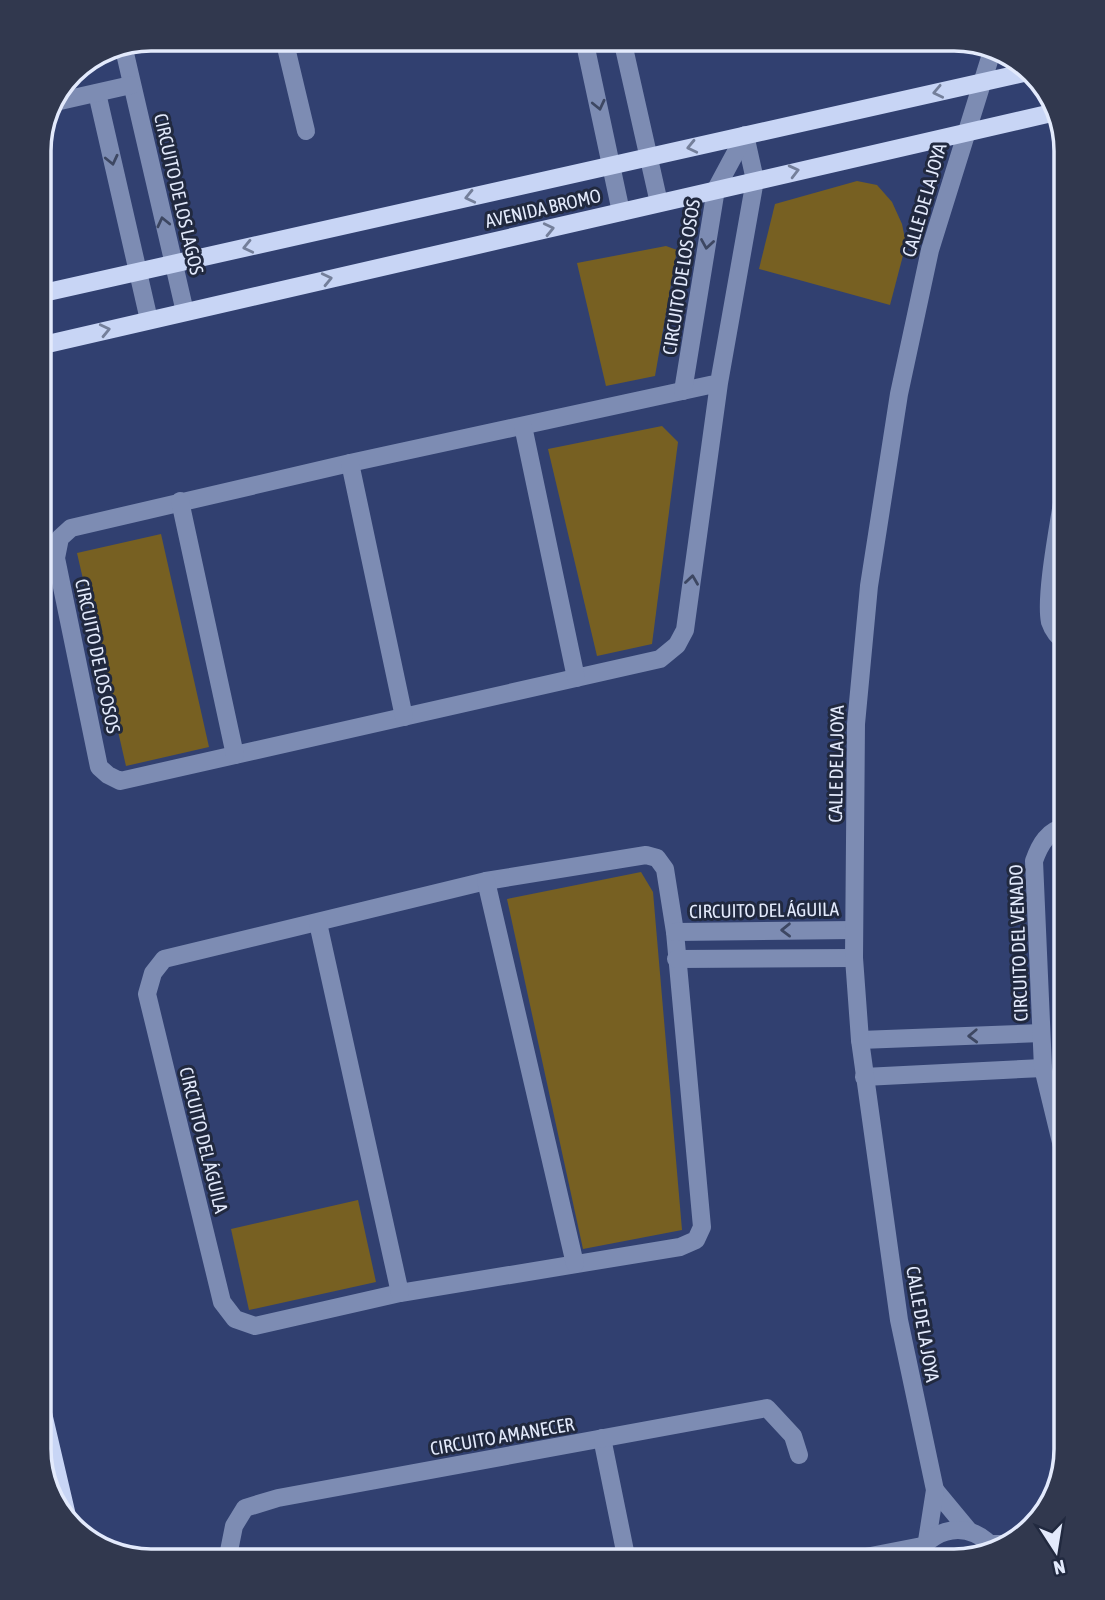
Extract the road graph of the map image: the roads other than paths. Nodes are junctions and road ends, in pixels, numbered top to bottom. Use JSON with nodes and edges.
{"nodes":[{"id":1,"x":287,"y":51,"type":"edge"},
{"id":2,"x":587,"y":51,"type":"edge"},
{"id":3,"x":625,"y":51,"type":"edge"},
{"id":4,"x":125,"y":55,"type":"edge"},
{"id":5,"x":990,"y":57,"type":"edge"},
{"id":6,"x":1019,"y":74,"type":"edge"},
{"id":7,"x":982,"y":83,"type":"junction"},
{"id":8,"x":131,"y":85,"type":"junction"},
{"id":9,"x":97,"y":93,"type":"junction"},
{"id":10,"x":65,"y":100,"type":"edge"},
{"id":11,"x":1047,"y":114,"type":"edge"},
{"id":12,"x":306,"y":131,"type":"dead end"},
{"id":13,"x":965,"y":131,"type":"junction"},
{"id":14,"x":746,"y":135,"type":"junction"},
{"id":15,"x":650,"y":156,"type":"junction"},
{"id":16,"x":612,"y":164,"type":"junction"},
{"id":17,"x":755,"y":180,"type":"junction"},
{"id":18,"x":716,"y":190,"type":"junction"},
{"id":19,"x":659,"y":203,"type":"junction"},
{"id":20,"x":621,"y":212,"type":"junction"},
{"id":21,"x":173,"y":263,"type":"junction"},
{"id":22,"x":138,"y":271,"type":"junction"},
{"id":23,"x":51,"y":291,"type":"edge"},
{"id":24,"x":185,"y":312,"type":"junction"},
{"id":25,"x":149,"y":320,"type":"junction"},
{"id":26,"x":51,"y":343,"type":"edge"},
{"id":27,"x":719,"y":383,"type":"junction"},
{"id":28,"x":683,"y":391,"type":"junction"},
{"id":29,"x":523,"y":426,"type":"junction"},
{"id":30,"x":350,"y":463,"type":"junction"},
{"id":31,"x":180,"y":501,"type":"junction"},
{"id":32,"x":1054,"y":591,"type":"edge"},
{"id":33,"x":1054,"y":628,"type":"edge"},
{"id":34,"x":576,"y":678,"type":"junction"},
{"id":35,"x":404,"y":717,"type":"junction"},
{"id":36,"x":235,"y":755,"type":"junction"},
{"id":37,"x":1054,"y":832,"type":"edge"},
{"id":38,"x":486,"y":881,"type":"junction"},
{"id":39,"x":318,"y":923,"type":"junction"},
{"id":40,"x":854,"y":930,"type":"junction"},
{"id":41,"x":675,"y":932,"type":"junction"},
{"id":42,"x":854,"y":958,"type":"junction"},
{"id":43,"x":676,"y":959,"type":"junction"},
{"id":44,"x":1041,"y":1033,"type":"junction"},
{"id":45,"x":860,"y":1040,"type":"junction"},
{"id":46,"x":1043,"y":1068,"type":"junction"},
{"id":47,"x":863,"y":1077,"type":"junction"},
{"id":48,"x":1054,"y":1113,"type":"edge"},
{"id":49,"x":575,"y":1264,"type":"junction"},
{"id":50,"x":400,"y":1293,"type":"junction"},
{"id":51,"x":602,"y":1438,"type":"junction"},
{"id":52,"x":51,"y":1450,"type":"edge"},
{"id":53,"x":799,"y":1455,"type":"dead end"},
{"id":54,"x":935,"y":1490,"type":"junction"},
{"id":55,"x":62,"y":1495,"type":"edge"},
{"id":56,"x":969,"y":1531,"type":"junction"},
{"id":57,"x":987,"y":1544,"type":"edge"},
{"id":58,"x":229,"y":1549,"type":"edge"},
{"id":59,"x":625,"y":1549,"type":"edge"},
{"id":60,"x":922,"y":1549,"type":"edge"},
{"id":61,"x":923,"y":1549,"type":"edge"}],
"edges":[{"from":1,"to":12,"type":"street"},
{"from":2,"to":16,"type":"street","one_way":true},
{"from":3,"to":15,"type":"street"},
{"from":4,"to":8,"type":"street","name":"CIRCUITO DE LOS LAGOS"},
{"from":5,"to":7,"type":"street","name":"CALLE DE LA JOYA"},
{"from":6,"to":7,"type":"main road","name":"AVENIDA BROMO"},
{"from":7,"to":13,"type":"street","name":"CALLE DE LA JOYA"},
{"from":7,"to":14,"type":"main road","name":"AVENIDA BROMO","one_way":true},
{"from":8,"to":9,"type":"street"},
{"from":21,"to":8,"type":"street","name":"CIRCUITO DE LOS LAGOS","one_way":true},
{"from":9,"to":10,"type":"street"},
{"from":9,"to":22,"type":"street","one_way":true},
{"from":11,"to":13,"type":"main road","name":"AVENIDA BROMO"},
{"from":17,"to":13,"type":"main road","name":"AVENIDA BROMO","one_way":true},
{"from":13,"to":40,"type":"street","name":"CALLE DE LA JOYA"},
{"from":14,"to":15,"type":"main road","name":"AVENIDA BROMO","one_way":true},
{"from":14,"to":17,"type":"street","name":"CIRCUITO DE LOS OSOS"},
{"from":14,"to":18,"type":"street","name":"CIRCUITO DE LOS OSOS"},
{"from":15,"to":16,"type":"main road","name":"AVENIDA BROMO"},
{"from":15,"to":19,"type":"street"},
{"from":16,"to":20,"type":"street"},
{"from":16,"to":21,"type":"main road","name":"AVENIDA BROMO","one_way":true},
{"from":17,"to":18,"type":"main road","name":"AVENIDA BROMO"},
{"from":17,"to":27,"type":"street","name":"CIRCUITO DE LOS OSOS"},
{"from":18,"to":19,"type":"main road","name":"AVENIDA BROMO"},
{"from":18,"to":28,"type":"street","name":"CIRCUITO DE LOS OSOS","one_way":true},
{"from":19,"to":20,"type":"main road","name":"AVENIDA BROMO"},
{"from":24,"to":20,"type":"main road","name":"AVENIDA BROMO","one_way":true},
{"from":21,"to":22,"type":"main road","name":"AVENIDA BROMO"},
{"from":21,"to":24,"type":"street","name":"CIRCUITO DE LOS LAGOS"},
{"from":22,"to":23,"type":"main road","name":"AVENIDA BROMO"},
{"from":22,"to":25,"type":"street"},
{"from":24,"to":25,"type":"main road","name":"AVENIDA BROMO"},
{"from":26,"to":25,"type":"main road","name":"AVENIDA BROMO","one_way":true},
{"from":27,"to":28,"type":"street","name":"CIRCUITO DE LOS OSOS"},
{"from":34,"to":27,"type":"street","name":"CIRCUITO DE LOS OSOS","one_way":true},
{"from":28,"to":29,"type":"street","name":"CIRCUITO DE LOS OSOS"},
{"from":29,"to":30,"type":"street","name":"CIRCUITO DE LOS OSOS"},
{"from":29,"to":34,"type":"street"},
{"from":30,"to":31,"type":"street","name":"CIRCUITO DE LOS OSOS"},
{"from":30,"to":35,"type":"street"},
{"from":31,"to":36,"type":"street"},
{"from":31,"to":36,"type":"street","name":"CIRCUITO DE LOS OSOS"},
{"from":32,"to":33,"type":"street"},
{"from":34,"to":35,"type":"street","name":"CIRCUITO DE LOS OSOS"},
{"from":35,"to":36,"type":"street","name":"CIRCUITO DE LOS OSOS"},
{"from":37,"to":44,"type":"street","name":"CIRCUITO DEL VENADO"},
{"from":38,"to":39,"type":"street","name":"CIRCUITO DEL ÁGUILA"},
{"from":38,"to":41,"type":"street","name":"CIRCUITO DEL ÁGUILA"},
{"from":38,"to":49,"type":"street"},
{"from":39,"to":50,"type":"street"},
{"from":39,"to":50,"type":"street","name":"CIRCUITO DEL ÁGUILA"},
{"from":40,"to":41,"type":"street","name":"CIRCUITO DEL ÁGUILA","one_way":true},
{"from":40,"to":42,"type":"street","name":"CALLE DE LA JOYA"},
{"from":41,"to":43,"type":"street","name":"CIRCUITO DEL ÁGUILA"},
{"from":42,"to":43,"type":"street"},
{"from":42,"to":45,"type":"street","name":"CALLE DE LA JOYA"},
{"from":43,"to":49,"type":"street","name":"CIRCUITO DEL ÁGUILA"},
{"from":44,"to":45,"type":"street","name":"CIRCUITO DEL VENADO","one_way":true},
{"from":44,"to":46,"type":"street","name":"CIRCUITO DEL VENADO"},
{"from":45,"to":47,"type":"street","name":"CALLE DE LA JOYA"},
{"from":46,"to":47,"type":"street"},
{"from":46,"to":48,"type":"street","name":"CIRCUITO DEL VENADO"},
{"from":47,"to":54,"type":"street","name":"CALLE DE LA JOYA"},
{"from":49,"to":50,"type":"street","name":"CIRCUITO DEL ÁGUILA"},
{"from":51,"to":53,"type":"street","name":"CIRCUITO AMANECER"},
{"from":51,"to":58,"type":"street","name":"CIRCUITO AMANECER"},
{"from":51,"to":59,"type":"street"},
{"from":52,"to":55,"type":"main road"},
{"from":54,"to":56,"type":"street","name":"CALLE DE LA JOYA"},
{"from":54,"to":60,"type":"street","name":"CALLE DE LA JOYA"},
{"from":56,"to":57,"type":"street","name":"CALLE DE LA JOYA"},
{"from":56,"to":61,"type":"street"}]}
